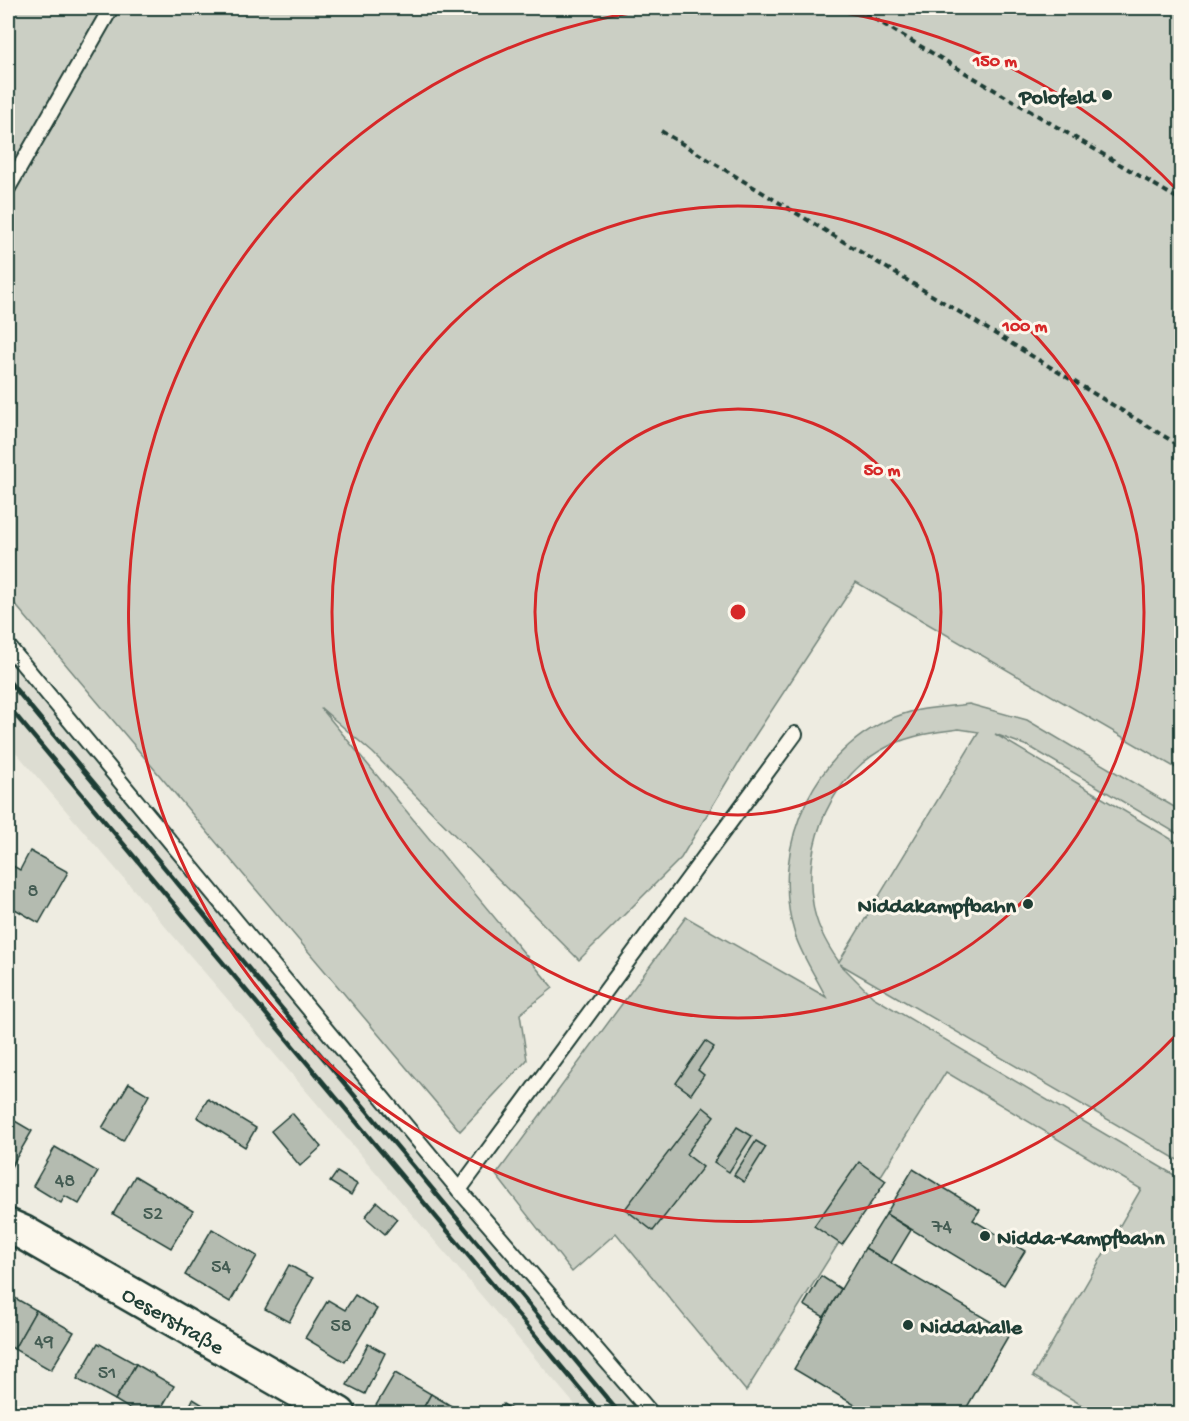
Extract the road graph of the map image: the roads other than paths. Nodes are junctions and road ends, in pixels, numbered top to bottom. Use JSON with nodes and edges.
{"nodes":[{"id":1,"x":111,"y":8,"type":"edge"},
{"id":2,"x":8,"y":188,"type":"edge"},
{"id":3,"x":8,"y":646,"type":"edge"},
{"id":4,"x":795,"y":734,"type":"dead end"},
{"id":5,"x":459,"y":1190,"type":"junction"},
{"id":6,"x":8,"y":1226,"type":"edge"},
{"id":7,"x":339,"y":1413,"type":"edge"},
{"id":8,"x":652,"y":1413,"type":"edge"}],
"edges":[{"from":1,"to":2,"type":"lane"},
{"from":3,"to":5,"type":"lane"},
{"from":4,"to":5,"type":"lane"},
{"from":5,"to":8,"type":"lane"},
{"from":6,"to":7,"type":"street","name":"Oeserstraße"}]}
